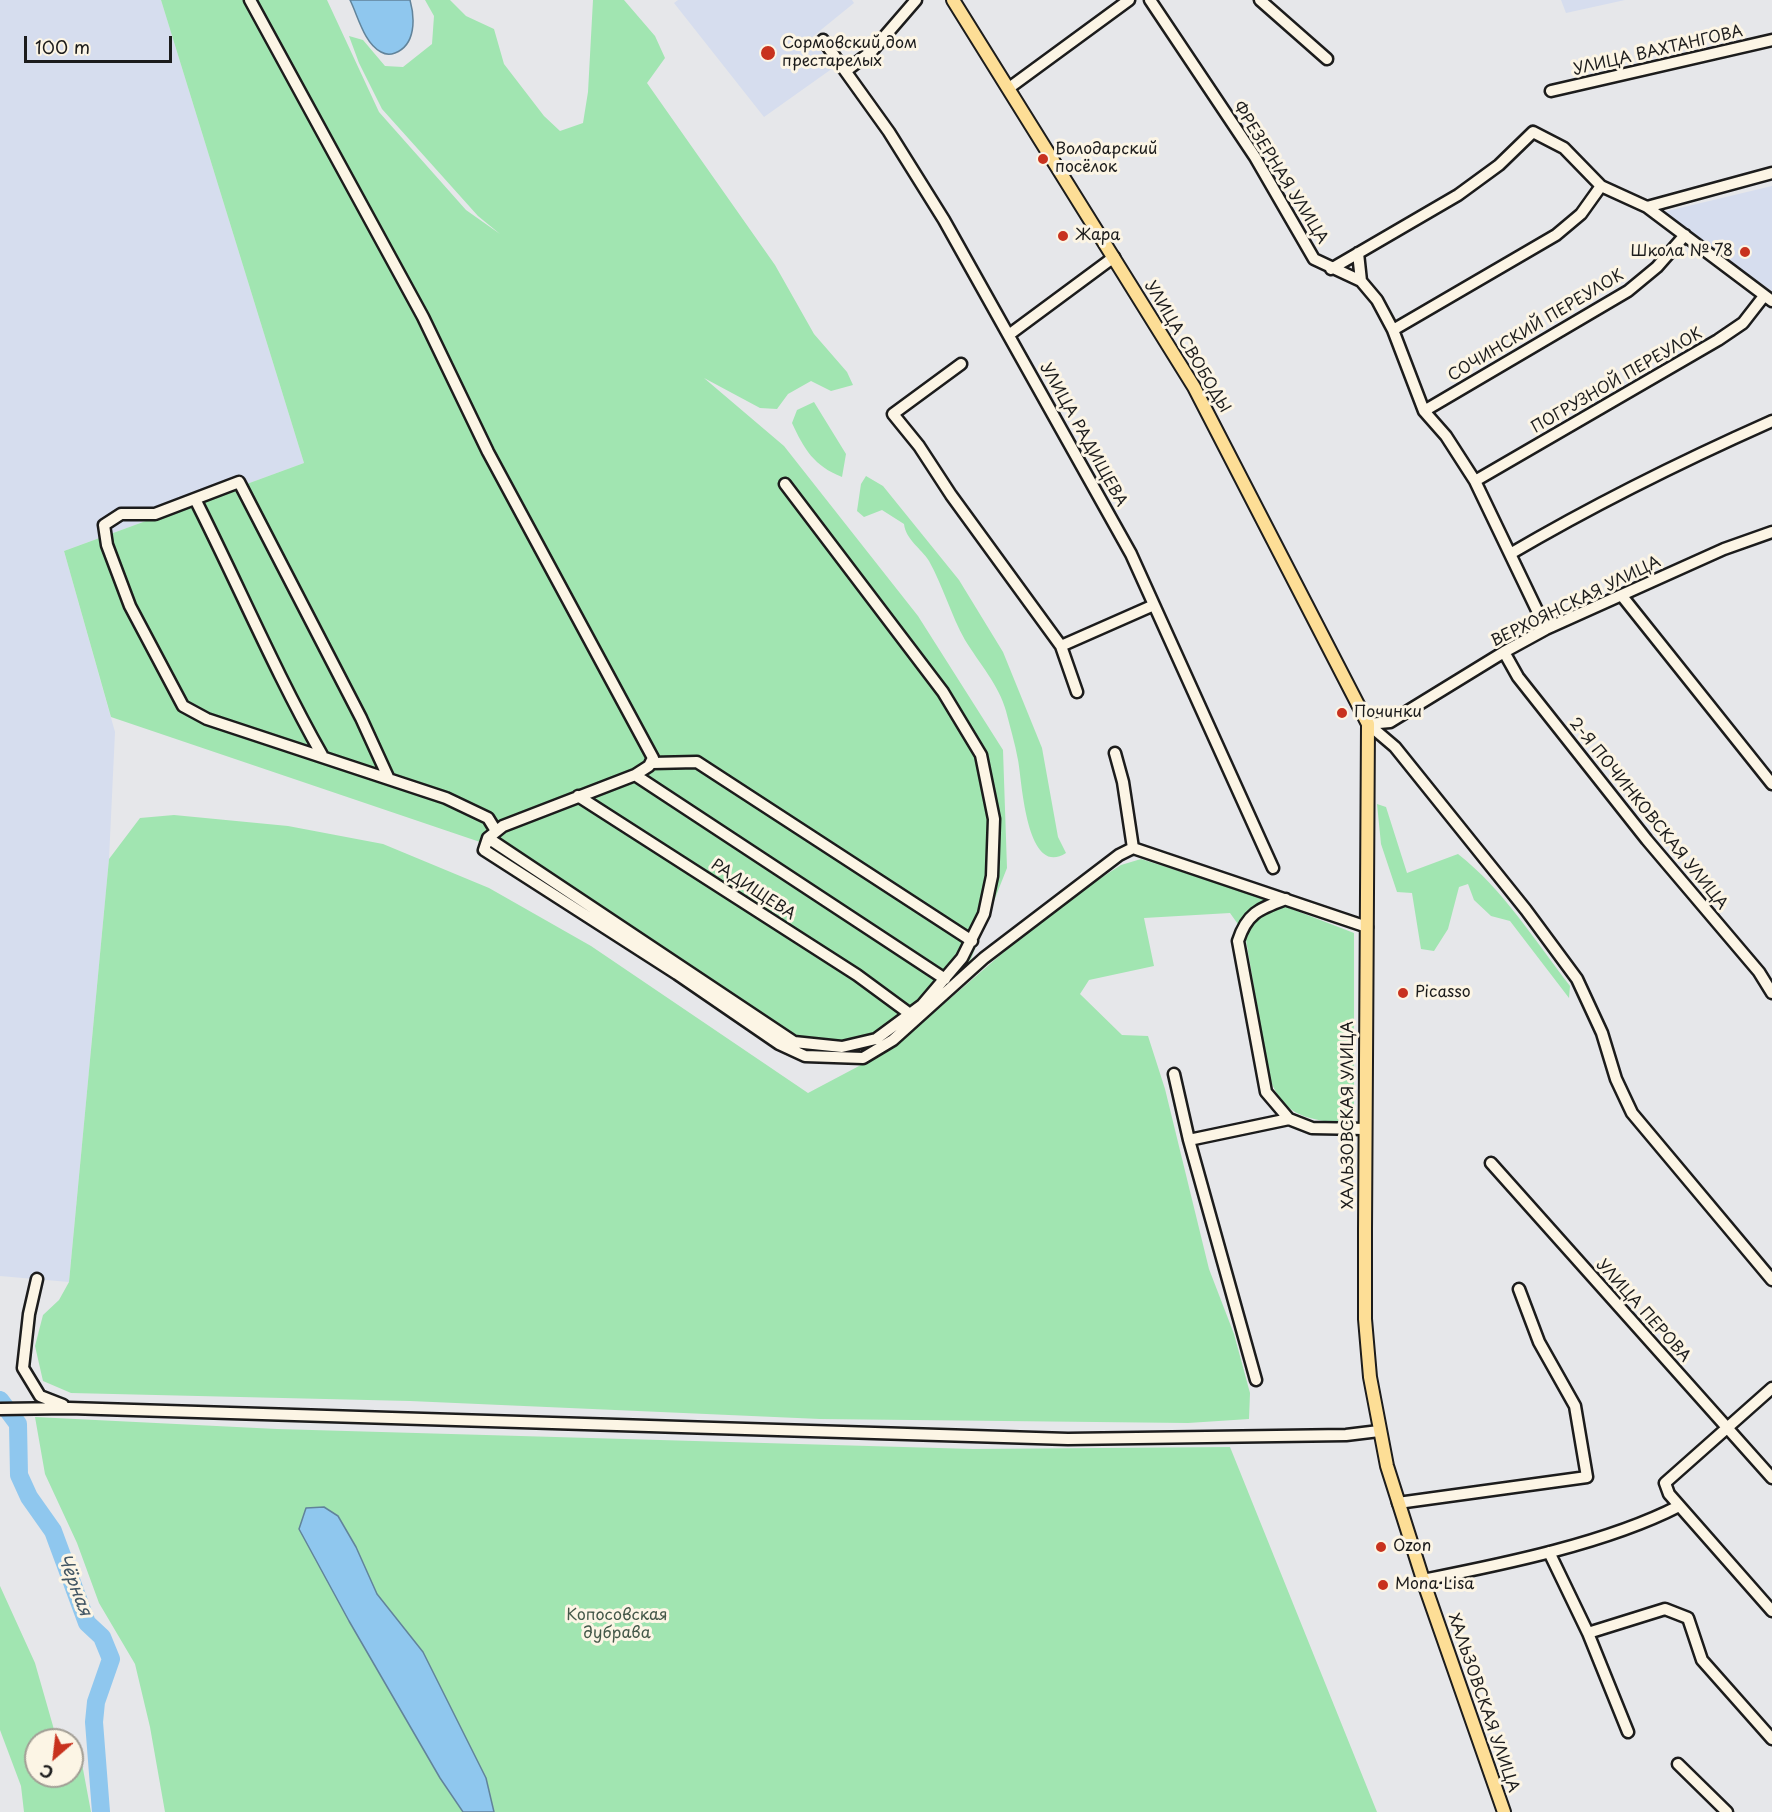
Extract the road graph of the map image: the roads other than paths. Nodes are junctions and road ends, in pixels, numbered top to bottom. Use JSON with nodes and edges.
{"nodes":[{"id":1,"x":250,"y":0,"type":"edge"},
{"id":2,"x":916,"y":0,"type":"edge"},
{"id":3,"x":953,"y":0,"type":"edge"},
{"id":4,"x":1130,"y":0,"type":"edge"},
{"id":5,"x":1150,"y":0,"type":"edge"},
{"id":6,"x":1260,"y":0,"type":"edge"},
{"id":7,"x":823,"y":40,"type":"dead end"},
{"id":8,"x":1772,"y":40,"type":"edge"},
{"id":9,"x":1327,"y":60,"type":"dead end"},
{"id":10,"x":847,"y":70,"type":"junction"},
{"id":11,"x":1009,"y":88,"type":"junction"},
{"id":12,"x":1551,"y":91,"type":"dead end"},
{"id":13,"x":1772,"y":173,"type":"edge"},
{"id":14,"x":1601,"y":186,"type":"junction"},
{"id":15,"x":1647,"y":207,"type":"junction"},
{"id":16,"x":1685,"y":236,"type":"junction"},
{"id":17,"x":1358,"y":253,"type":"junction"},
{"id":18,"x":1114,"y":257,"type":"junction"},
{"id":19,"x":1331,"y":269,"type":"junction"},
{"id":20,"x":1361,"y":281,"type":"junction"},
{"id":21,"x":1768,"y":298,"type":"edge"},
{"id":22,"x":1393,"y":330,"type":"junction"},
{"id":23,"x":1010,"y":334,"type":"junction"},
{"id":24,"x":961,"y":364,"type":"dead end"},
{"id":25,"x":1424,"y":411,"type":"junction"},
{"id":26,"x":1772,"y":421,"type":"edge"},
{"id":27,"x":1475,"y":481,"type":"junction"},
{"id":28,"x":785,"y":484,"type":"dead end"},
{"id":29,"x":195,"y":499,"type":"junction"},
{"id":30,"x":1771,"y":534,"type":"edge"},
{"id":31,"x":1510,"y":554,"type":"junction"},
{"id":32,"x":1622,"y":596,"type":"junction"},
{"id":33,"x":1154,"y":605,"type":"junction"},
{"id":34,"x":1546,"y":629,"type":"junction"},
{"id":35,"x":1061,"y":646,"type":"junction"},
{"id":36,"x":1504,"y":652,"type":"junction"},
{"id":37,"x":1077,"y":692,"type":"dead end"},
{"id":38,"x":1368,"y":724,"type":"junction"},
{"id":39,"x":1115,"y":753,"type":"dead end"},
{"id":40,"x":322,"y":756,"type":"junction"},
{"id":41,"x":652,"y":763,"type":"junction"},
{"id":42,"x":635,"y":775,"type":"junction"},
{"id":43,"x":388,"y":777,"type":"junction"},
{"id":44,"x":1772,"y":784,"type":"edge"},
{"id":45,"x":578,"y":796,"type":"junction"},
{"id":46,"x":492,"y":834,"type":"junction"},
{"id":47,"x":1133,"y":849,"type":"junction"},
{"id":48,"x":1273,"y":868,"type":"dead end"},
{"id":49,"x":1286,"y":899,"type":"junction"},
{"id":50,"x":1367,"y":927,"type":"junction"},
{"id":51,"x":972,"y":941,"type":"junction"},
{"id":52,"x":945,"y":979,"type":"junction"},
{"id":53,"x":1772,"y":993,"type":"edge"},
{"id":54,"x":910,"y":1014,"type":"junction"},
{"id":55,"x":1174,"y":1074,"type":"dead end"},
{"id":56,"x":1289,"y":1119,"type":"junction"},
{"id":57,"x":1365,"y":1129,"type":"junction"},
{"id":58,"x":1189,"y":1140,"type":"junction"},
{"id":59,"x":1491,"y":1163,"type":"dead end"},
{"id":60,"x":37,"y":1279,"type":"dead end"},
{"id":61,"x":1772,"y":1280,"type":"edge"},
{"id":62,"x":1519,"y":1289,"type":"dead end"},
{"id":63,"x":1256,"y":1380,"type":"dead end"},
{"id":64,"x":1772,"y":1388,"type":"edge"},
{"id":65,"x":69,"y":1408,"type":"junction"},
{"id":66,"x":0,"y":1409,"type":"edge"},
{"id":67,"x":1728,"y":1429,"type":"junction"},
{"id":68,"x":1379,"y":1431,"type":"junction"},
{"id":69,"x":1772,"y":1478,"type":"edge"},
{"id":70,"x":1398,"y":1503,"type":"junction"},
{"id":71,"x":1680,"y":1506,"type":"junction"},
{"id":72,"x":1549,"y":1552,"type":"junction"},
{"id":73,"x":1423,"y":1580,"type":"junction"},
{"id":74,"x":1772,"y":1611,"type":"edge"},
{"id":75,"x":1588,"y":1633,"type":"junction"},
{"id":76,"x":1628,"y":1732,"type":"dead end"},
{"id":77,"x":1772,"y":1738,"type":"edge"},
{"id":78,"x":1678,"y":1764,"type":"dead end"},
{"id":79,"x":1504,"y":1812,"type":"edge"},
{"id":80,"x":1727,"y":1812,"type":"edge"}],
"edges":[{"from":1,"to":41,"type":"street"},
{"from":2,"to":10,"type":"street"},
{"from":3,"to":11,"type":"main road","name":"УЛИЦА СВОБОДЫ"},
{"from":4,"to":11,"type":"street"},
{"from":5,"to":19,"type":"street","name":"ФРЕЗЕРНАЯ УЛИЦА"},
{"from":6,"to":9,"type":"street"},
{"from":7,"to":10,"type":"street","name":"УЛИЦА РАДИЩЕВА"},
{"from":8,"to":12,"type":"street","name":"УЛИЦА ВАХТАНГОВА"},
{"from":10,"to":23,"type":"street","name":"УЛИЦА РАДИЩЕВА"},
{"from":11,"to":18,"type":"main road","name":"УЛИЦА СВОБОДЫ"},
{"from":13,"to":15,"type":"street"},
{"from":14,"to":15,"type":"street"},
{"from":14,"to":17,"type":"street"},
{"from":14,"to":22,"type":"street"},
{"from":15,"to":16,"type":"street"},
{"from":16,"to":21,"type":"street"},
{"from":16,"to":25,"type":"street","name":"СОЧИНСКИЙ ПЕРЕУЛОК"},
{"from":17,"to":19,"type":"street"},
{"from":17,"to":20,"type":"street"},
{"from":18,"to":23,"type":"street"},
{"from":18,"to":38,"type":"main road","name":"УЛИЦА СВОБОДЫ"},
{"from":19,"to":20,"type":"street","name":"ФРЕЗЕРНАЯ УЛИЦА"},
{"from":20,"to":22,"type":"street"},
{"from":21,"to":27,"type":"street","name":"ПОГРУЗНОЙ ПЕРЕУЛОК"},
{"from":22,"to":25,"type":"street"},
{"from":23,"to":33,"type":"street","name":"УЛИЦА РАДИЩЕВА"},
{"from":24,"to":35,"type":"street"},
{"from":25,"to":27,"type":"street"},
{"from":26,"to":31,"type":"street"},
{"from":27,"to":31,"type":"street"},
{"from":28,"to":51,"type":"street"},
{"from":29,"to":40,"type":"street"},
{"from":29,"to":40,"type":"street"},
{"from":29,"to":43,"type":"street"},
{"from":30,"to":32,"type":"street","name":"ВЕРХОЯНСКАЯ УЛИЦА"},
{"from":31,"to":34,"type":"street"},
{"from":32,"to":34,"type":"street","name":"ВЕРХОЯНСКАЯ УЛИЦА"},
{"from":32,"to":44,"type":"street"},
{"from":33,"to":35,"type":"street"},
{"from":33,"to":48,"type":"street","name":"УЛИЦА РАДИЩЕВА"},
{"from":34,"to":36,"type":"street","name":"ВЕРХОЯНСКАЯ УЛИЦА"},
{"from":35,"to":37,"type":"street"},
{"from":36,"to":38,"type":"street","name":"ВЕРХОЯНСКАЯ УЛИЦА"},
{"from":36,"to":53,"type":"street","name":"2-Я ПОЧИНКОВСКАЯ УЛИЦА"},
{"from":38,"to":50,"type":"main road","name":"ХАЛЬЗОВСКАЯ УЛИЦА"},
{"from":38,"to":61,"type":"street"},
{"from":39,"to":47,"type":"street"},
{"from":40,"to":43,"type":"street"},
{"from":41,"to":42,"type":"street"},
{"from":41,"to":51,"type":"street"},
{"from":42,"to":45,"type":"street"},
{"from":42,"to":52,"type":"street"},
{"from":43,"to":46,"type":"street"},
{"from":45,"to":46,"type":"street"},
{"from":45,"to":54,"type":"street","name":"РАДИЩЕВА"},
{"from":46,"to":47,"type":"street"},
{"from":46,"to":54,"type":"street"},
{"from":47,"to":49,"type":"street"},
{"from":49,"to":50,"type":"street"},
{"from":49,"to":56,"type":"street"},
{"from":50,"to":57,"type":"main road","name":"ХАЛЬЗОВСКАЯ УЛИЦА"},
{"from":51,"to":52,"type":"street"},
{"from":52,"to":54,"type":"street"},
{"from":55,"to":58,"type":"street"},
{"from":56,"to":57,"type":"street"},
{"from":56,"to":58,"type":"street"},
{"from":57,"to":68,"type":"main road","name":"ХАЛЬЗОВСКАЯ УЛИЦА"},
{"from":58,"to":63,"type":"street"},
{"from":59,"to":67,"type":"street","name":"УЛИЦА ПЕРОВА"},
{"from":60,"to":65,"type":"street"},
{"from":62,"to":70,"type":"street"},
{"from":64,"to":67,"type":"street"},
{"from":65,"to":66,"type":"street"},
{"from":65,"to":68,"type":"street"},
{"from":67,"to":69,"type":"street","name":"УЛИЦА ПЕРОВА"},
{"from":67,"to":71,"type":"street"},
{"from":68,"to":70,"type":"main road","name":"ХАЛЬЗОВСКАЯ УЛИЦА"},
{"from":70,"to":73,"type":"main road","name":"ХАЛЬЗОВСКАЯ УЛИЦА"},
{"from":71,"to":72,"type":"street"},
{"from":71,"to":74,"type":"street"},
{"from":72,"to":73,"type":"street"},
{"from":72,"to":75,"type":"street"},
{"from":73,"to":79,"type":"main road","name":"ХАЛЬЗОВСКАЯ УЛИЦА"},
{"from":75,"to":76,"type":"street"},
{"from":75,"to":77,"type":"street"},
{"from":78,"to":80,"type":"street"}]}
